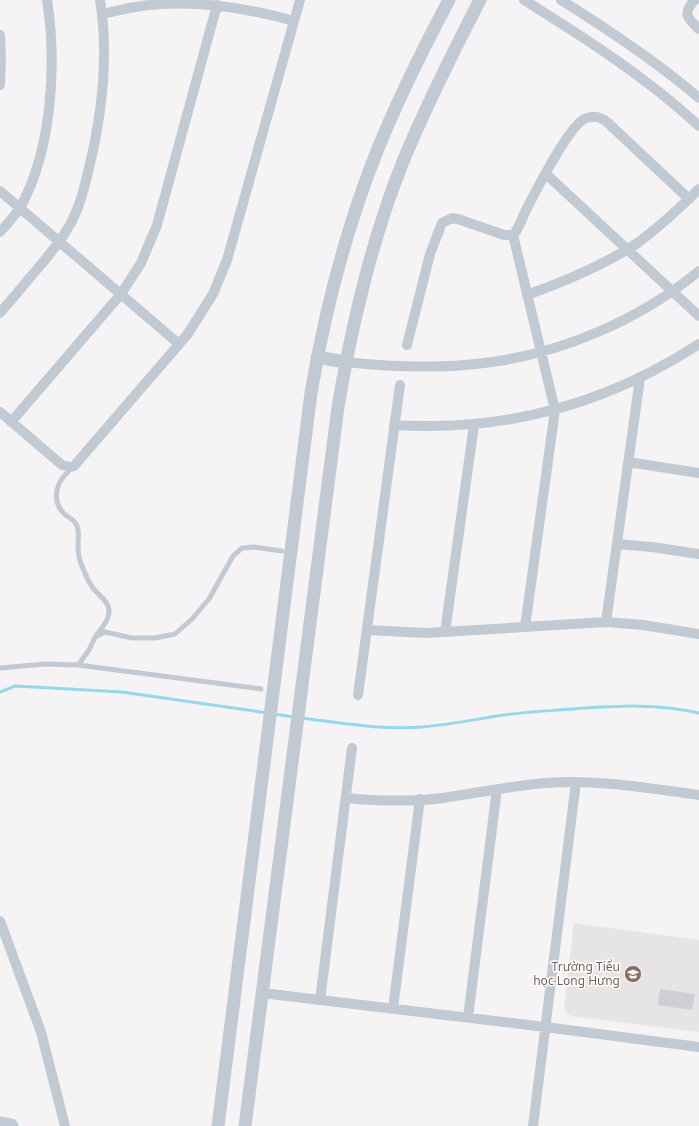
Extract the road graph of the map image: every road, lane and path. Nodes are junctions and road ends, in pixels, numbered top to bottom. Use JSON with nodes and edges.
{"nodes":[{"id":1,"x":46,"y":0,"type":"edge"},
{"id":2,"x":100,"y":0,"type":"edge"},
{"id":3,"x":300,"y":0,"type":"edge"},
{"id":4,"x":449,"y":0,"type":"edge"},
{"id":5,"x":480,"y":0,"type":"edge"},
{"id":6,"x":524,"y":0,"type":"edge"},
{"id":7,"x":561,"y":0,"type":"edge"},
{"id":8,"x":695,"y":0,"type":"edge"},
{"id":9,"x":217,"y":5,"type":"junction"},
{"id":10,"x":102,"y":14,"type":"junction"},
{"id":11,"x":294,"y":21,"type":"junction"},
{"id":12,"x":699,"y":29,"type":"edge"},
{"id":13,"x":0,"y":35,"type":"edge"},
{"id":14,"x":1,"y":56,"type":"edge"},
{"id":15,"x":0,"y":85,"type":"edge"},
{"id":16,"x":699,"y":98,"type":"edge"},
{"id":17,"x":699,"y":126,"type":"edge"},
{"id":18,"x":546,"y":174,"type":"junction"},
{"id":19,"x":699,"y":189,"type":"edge"},
{"id":20,"x":0,"y":190,"type":"edge"},
{"id":21,"x":689,"y":199,"type":"junction"},
{"id":22,"x":20,"y":208,"type":"junction"},
{"id":23,"x":0,"y":232,"type":"edge"},
{"id":24,"x":513,"y":235,"type":"junction"},
{"id":25,"x":60,"y":242,"type":"junction"},
{"id":26,"x":627,"y":249,"type":"junction"},
{"id":27,"x":699,"y":271,"type":"edge"},
{"id":28,"x":672,"y":291,"type":"junction"},
{"id":29,"x":121,"y":294,"type":"junction"},
{"id":30,"x":528,"y":295,"type":"junction"},
{"id":31,"x":0,"y":313,"type":"edge"},
{"id":32,"x":699,"y":316,"type":"edge"},
{"id":33,"x":179,"y":344,"type":"junction"},
{"id":34,"x":699,"y":344,"type":"edge"},
{"id":35,"x":407,"y":345,"type":"dead end"},
{"id":36,"x":541,"y":352,"type":"junction"},
{"id":37,"x":317,"y":357,"type":"junction"},
{"id":38,"x":345,"y":362,"type":"junction"},
{"id":39,"x":640,"y":378,"type":"junction"},
{"id":40,"x":400,"y":385,"type":"dead end"},
{"id":41,"x":555,"y":410,"type":"junction"},
{"id":42,"x":0,"y":412,"type":"edge"},
{"id":43,"x":11,"y":422,"type":"junction"},
{"id":44,"x":474,"y":424,"type":"junction"},
{"id":45,"x":394,"y":425,"type":"junction"},
{"id":46,"x":628,"y":462,"type":"junction"},
{"id":47,"x":68,"y":472,"type":"dead end"},
{"id":48,"x":699,"y":472,"type":"edge"},
{"id":49,"x":617,"y":544,"type":"junction"},
{"id":50,"x":282,"y":551,"type":"dead end"},
{"id":51,"x":699,"y":554,"type":"edge"},
{"id":52,"x":606,"y":622,"type":"junction"},
{"id":53,"x":525,"y":627,"type":"junction"},
{"id":54,"x":367,"y":630,"type":"junction"},
{"id":55,"x":446,"y":632,"type":"junction"},
{"id":56,"x":699,"y":634,"type":"edge"},
{"id":57,"x":95,"y":637,"type":"junction"},
{"id":58,"x":78,"y":665,"type":"junction"},
{"id":59,"x":0,"y":668,"type":"edge"},
{"id":60,"x":261,"y":689,"type":"dead end"},
{"id":61,"x":358,"y":695,"type":"dead end"},
{"id":62,"x":352,"y":748,"type":"dead end"},
{"id":63,"x":576,"y":782,"type":"junction"},
{"id":64,"x":497,"y":790,"type":"junction"},
{"id":65,"x":699,"y":795,"type":"edge"},
{"id":66,"x":346,"y":798,"type":"junction"},
{"id":67,"x":420,"y":799,"type":"junction"},
{"id":68,"x":0,"y":921,"type":"edge"},
{"id":69,"x":262,"y":993,"type":"junction"},
{"id":70,"x":320,"y":1000,"type":"junction"},
{"id":71,"x":393,"y":1008,"type":"junction"},
{"id":72,"x":468,"y":1017,"type":"junction"},
{"id":73,"x":545,"y":1027,"type":"junction"},
{"id":74,"x":699,"y":1047,"type":"edge"},
{"id":75,"x":0,"y":1124,"type":"edge"},
{"id":76,"x":11,"y":1126,"type":"edge"},
{"id":77,"x":65,"y":1126,"type":"edge"},
{"id":78,"x":218,"y":1126,"type":"edge"},
{"id":79,"x":245,"y":1126,"type":"edge"},
{"id":80,"x":533,"y":1126,"type":"edge"}],
"edges":[{"from":1,"to":22,"type":"street"},
{"from":2,"to":10,"type":"street"},
{"from":3,"to":11,"type":"street"},
{"from":4,"to":37,"type":"street"},
{"from":5,"to":38,"type":"street"},
{"from":6,"to":17,"type":"street"},
{"from":7,"to":16,"type":"street"},
{"from":8,"to":12,"type":"street"},
{"from":9,"to":10,"type":"street"},
{"from":9,"to":11,"type":"street"},
{"from":9,"to":29,"type":"street"},
{"from":10,"to":25,"type":"street"},
{"from":11,"to":33,"type":"street"},
{"from":13,"to":14,"type":"street"},
{"from":14,"to":15,"type":"street"},
{"from":18,"to":21,"type":"street"},
{"from":18,"to":24,"type":"street"},
{"from":18,"to":26,"type":"street"},
{"from":19,"to":21,"type":"street"},
{"from":20,"to":22,"type":"street"},
{"from":21,"to":26,"type":"street"},
{"from":22,"to":23,"type":"street"},
{"from":22,"to":25,"type":"street"},
{"from":24,"to":30,"type":"street"},
{"from":24,"to":35,"type":"street"},
{"from":25,"to":29,"type":"street"},
{"from":25,"to":31,"type":"street"},
{"from":26,"to":28,"type":"street"},
{"from":26,"to":30,"type":"street"},
{"from":27,"to":28,"type":"street"},
{"from":28,"to":32,"type":"street"},
{"from":28,"to":36,"type":"street"},
{"from":29,"to":33,"type":"street"},
{"from":29,"to":43,"type":"street"},
{"from":30,"to":36,"type":"street"},
{"from":33,"to":43,"type":"street"},
{"from":34,"to":39,"type":"street"},
{"from":36,"to":38,"type":"street"},
{"from":36,"to":41,"type":"street"},
{"from":37,"to":38,"type":"street"},
{"from":37,"to":78,"type":"street"},
{"from":38,"to":69,"type":"street"},
{"from":39,"to":41,"type":"street"},
{"from":39,"to":46,"type":"street"},
{"from":40,"to":45,"type":"street"},
{"from":41,"to":44,"type":"street"},
{"from":41,"to":53,"type":"street"},
{"from":42,"to":43,"type":"street"},
{"from":44,"to":45,"type":"street"},
{"from":44,"to":55,"type":"street"},
{"from":45,"to":54,"type":"street"},
{"from":46,"to":48,"type":"street"},
{"from":46,"to":49,"type":"street"},
{"from":47,"to":57,"type":"lane"},
{"from":49,"to":51,"type":"street"},
{"from":49,"to":52,"type":"street"},
{"from":50,"to":57,"type":"lane"},
{"from":52,"to":53,"type":"street"},
{"from":52,"to":56,"type":"street"},
{"from":53,"to":55,"type":"street"},
{"from":54,"to":55,"type":"street"},
{"from":54,"to":61,"type":"street"},
{"from":57,"to":58,"type":"lane"},
{"from":58,"to":59,"type":"lane"},
{"from":58,"to":60,"type":"lane"},
{"from":62,"to":66,"type":"street"},
{"from":63,"to":64,"type":"street"},
{"from":63,"to":65,"type":"street"},
{"from":63,"to":73,"type":"street"},
{"from":64,"to":67,"type":"street"},
{"from":64,"to":72,"type":"street"},
{"from":66,"to":67,"type":"street"},
{"from":66,"to":70,"type":"street"},
{"from":67,"to":71,"type":"street"},
{"from":68,"to":77,"type":"street"},
{"from":69,"to":70,"type":"street"},
{"from":69,"to":79,"type":"street"},
{"from":70,"to":71,"type":"street"},
{"from":71,"to":72,"type":"street"},
{"from":72,"to":73,"type":"street"},
{"from":73,"to":74,"type":"street"},
{"from":73,"to":80,"type":"street"},
{"from":75,"to":76,"type":"main road"}]}
